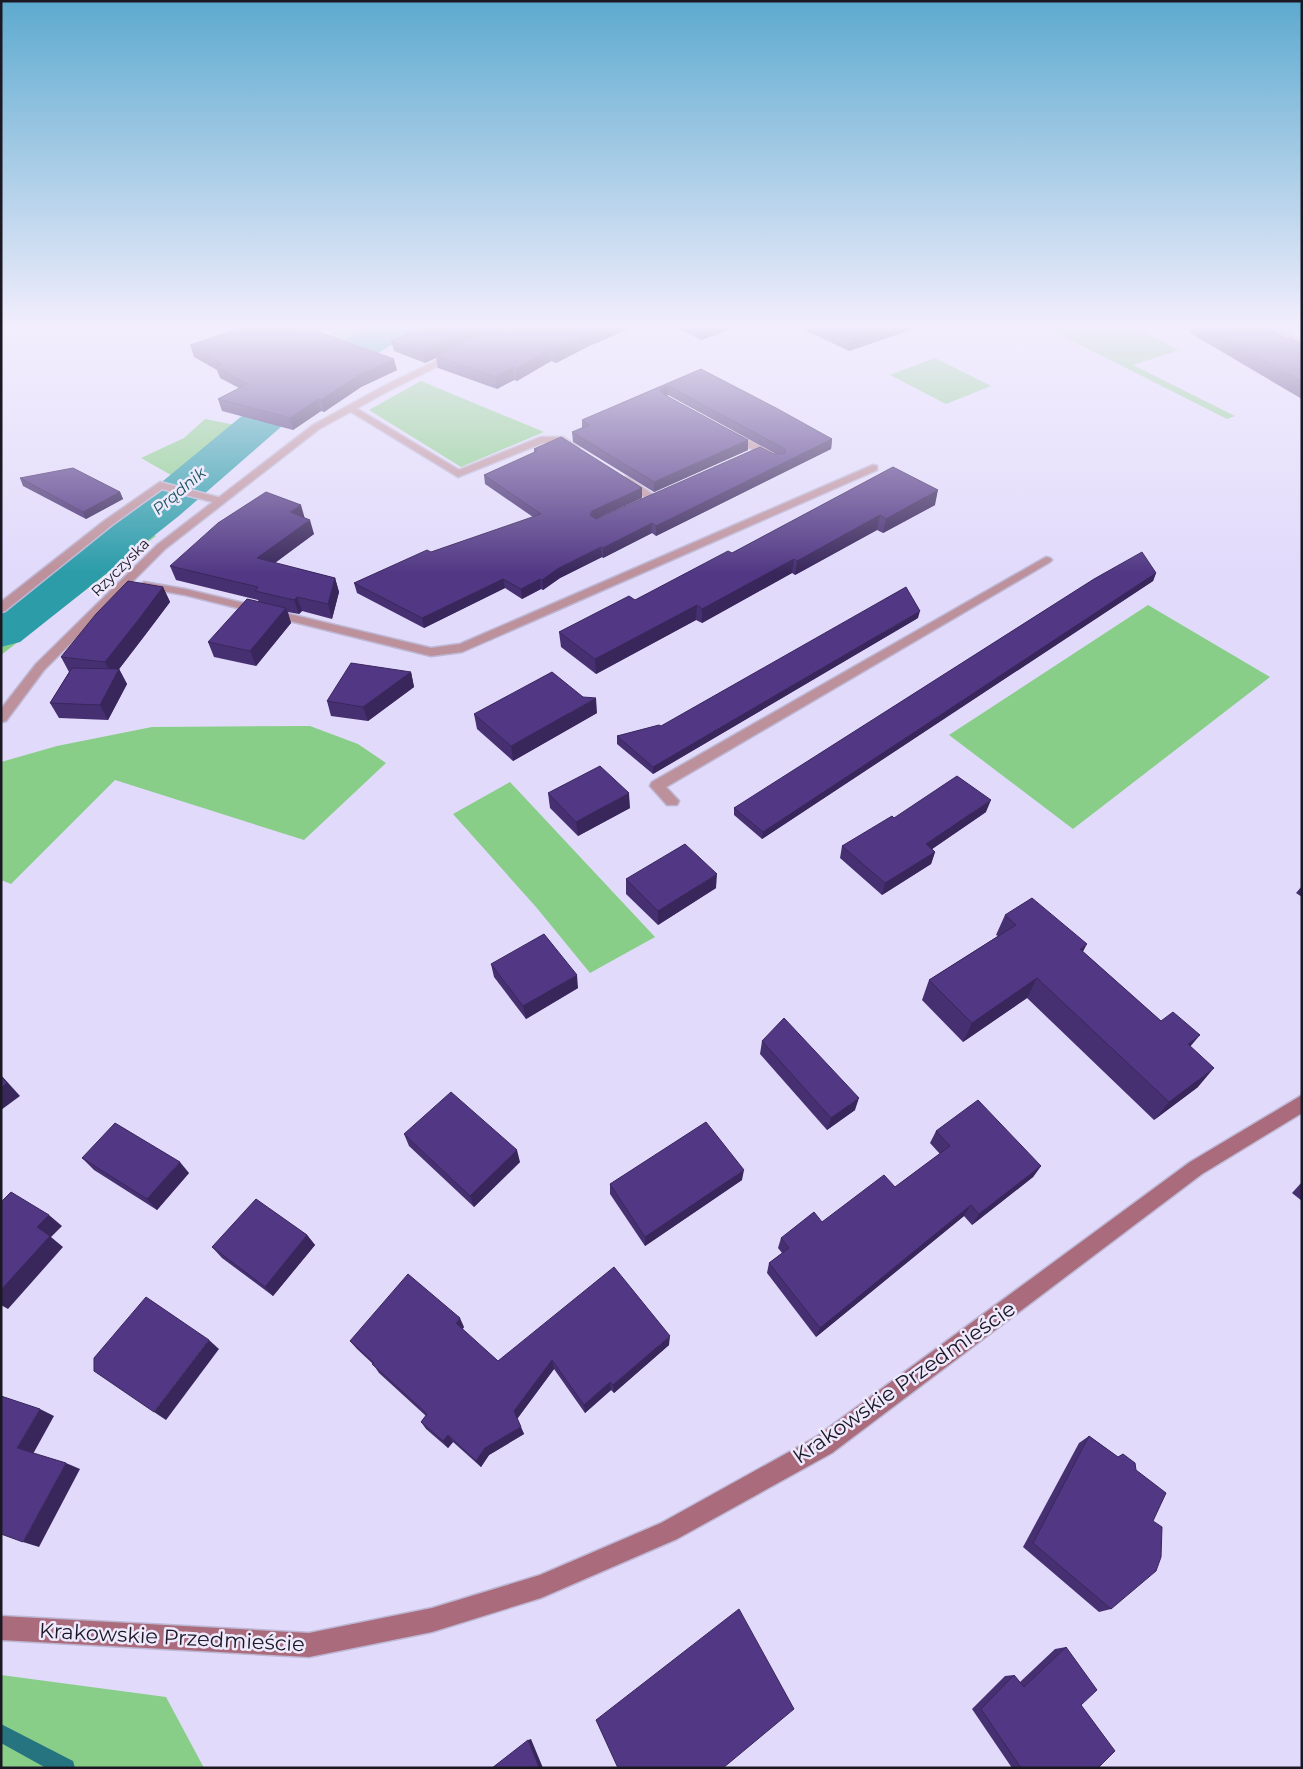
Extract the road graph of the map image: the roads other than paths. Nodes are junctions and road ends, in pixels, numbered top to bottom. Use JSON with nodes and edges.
{"nodes":[{"id":1,"x":351,"y":408,"type":"joint"},
{"id":2,"x":718,"y":427,"type":"edge"},
{"id":3,"x":583,"y":454,"type":"edge"},
{"id":4,"x":778,"y":460,"type":"edge"},
{"id":5,"x":872,"y":468,"type":"dead end"},
{"id":6,"x":614,"y":474,"type":"edge"},
{"id":7,"x":221,"y":501,"type":"junction"},
{"id":8,"x":637,"y":505,"type":"edge"},
{"id":9,"x":1046,"y":560,"type":"dead end"},
{"id":10,"x":125,"y":582,"type":"junction"},
{"id":11,"x":1,"y":608,"type":"edge"},
{"id":12,"x":1,"y":718,"type":"edge"},
{"id":13,"x":672,"y":801,"type":"dead end"},
{"id":14,"x":1302,"y":1102,"type":"edge"},
{"id":15,"x":1,"y":1628,"type":"edge"}],
"edges":[{"from":1,"to":3,"type":"street"},
{"from":1,"to":7,"type":"street","name":"Rzyczyska"},
{"from":2,"to":4,"type":"street"},
{"from":5,"to":10,"type":"street"},
{"from":6,"to":8,"type":"street"},
{"from":7,"to":10,"type":"street","name":"Rzyczyska"},
{"from":7,"to":11,"type":"street"},
{"from":9,"to":13,"type":"street"},
{"from":10,"to":12,"type":"street","name":"Rzyczyska"},
{"from":14,"to":15,"type":"main road","name":"Krakowskie Przedmieście"}]}
